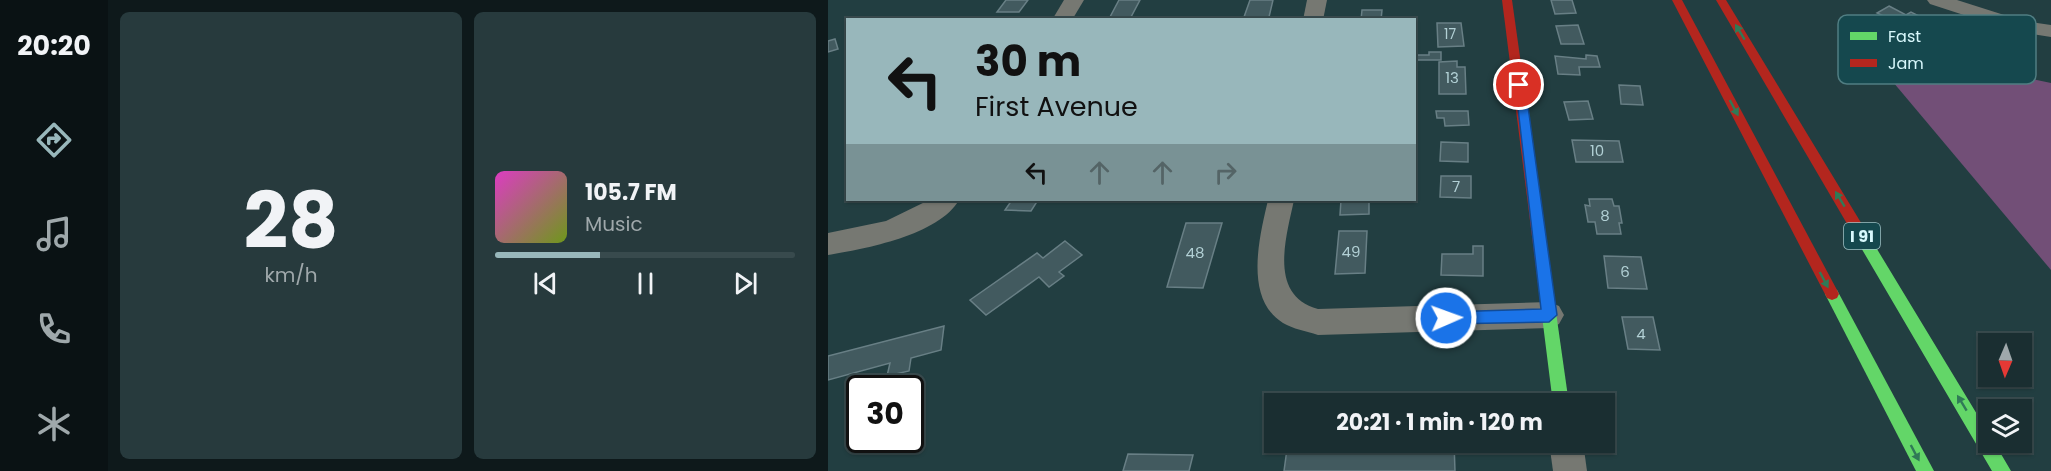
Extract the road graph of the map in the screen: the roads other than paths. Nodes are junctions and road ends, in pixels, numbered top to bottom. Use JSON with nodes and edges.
{"nodes":[{"id":1,"x":1074,"y":0,"type":"edge"},
{"id":2,"x":1317,"y":0,"type":"edge"},
{"id":3,"x":1507,"y":0,"type":"edge"},
{"id":4,"x":1677,"y":0,"type":"edge"},
{"id":5,"x":1721,"y":0,"type":"edge"},
{"id":6,"x":1937,"y":0,"type":"edge"},
{"id":7,"x":1983,"y":15,"type":"edge"},
{"id":8,"x":1063,"y":18,"type":"edge"},
{"id":9,"x":1313,"y":18,"type":"edge"},
{"id":10,"x":2036,"y":29,"type":"edge"},
{"id":11,"x":2051,"y":31,"type":"edge"},
{"id":12,"x":945,"y":201,"type":"edge"},
{"id":13,"x":1281,"y":201,"type":"edge"},
{"id":14,"x":828,"y":244,"type":"edge"},
{"id":15,"x":1549,"y":315,"type":"junction"},
{"id":16,"x":1560,"y":393,"type":"edge"},
{"id":17,"x":1568,"y":453,"type":"edge"},
{"id":18,"x":1570,"y":471,"type":"edge"},
{"id":19,"x":1925,"y":471,"type":"edge"},
{"id":20,"x":2002,"y":471,"type":"edge"}],
"edges":[{"from":1,"to":8,"type":"street"},
{"from":2,"to":9,"type":"street"},
{"from":3,"to":15,"type":"main road"},
{"from":4,"to":19,"type":"main road","one_way":true},
{"from":20,"to":5,"type":"main road","number":"I 91","one_way":true},
{"from":6,"to":7,"type":"street"},
{"from":10,"to":11,"type":"street"},
{"from":12,"to":14,"type":"street"},
{"from":13,"to":15,"type":"street"},
{"from":15,"to":16,"type":"main road"},
{"from":17,"to":18,"type":"street"}]}
